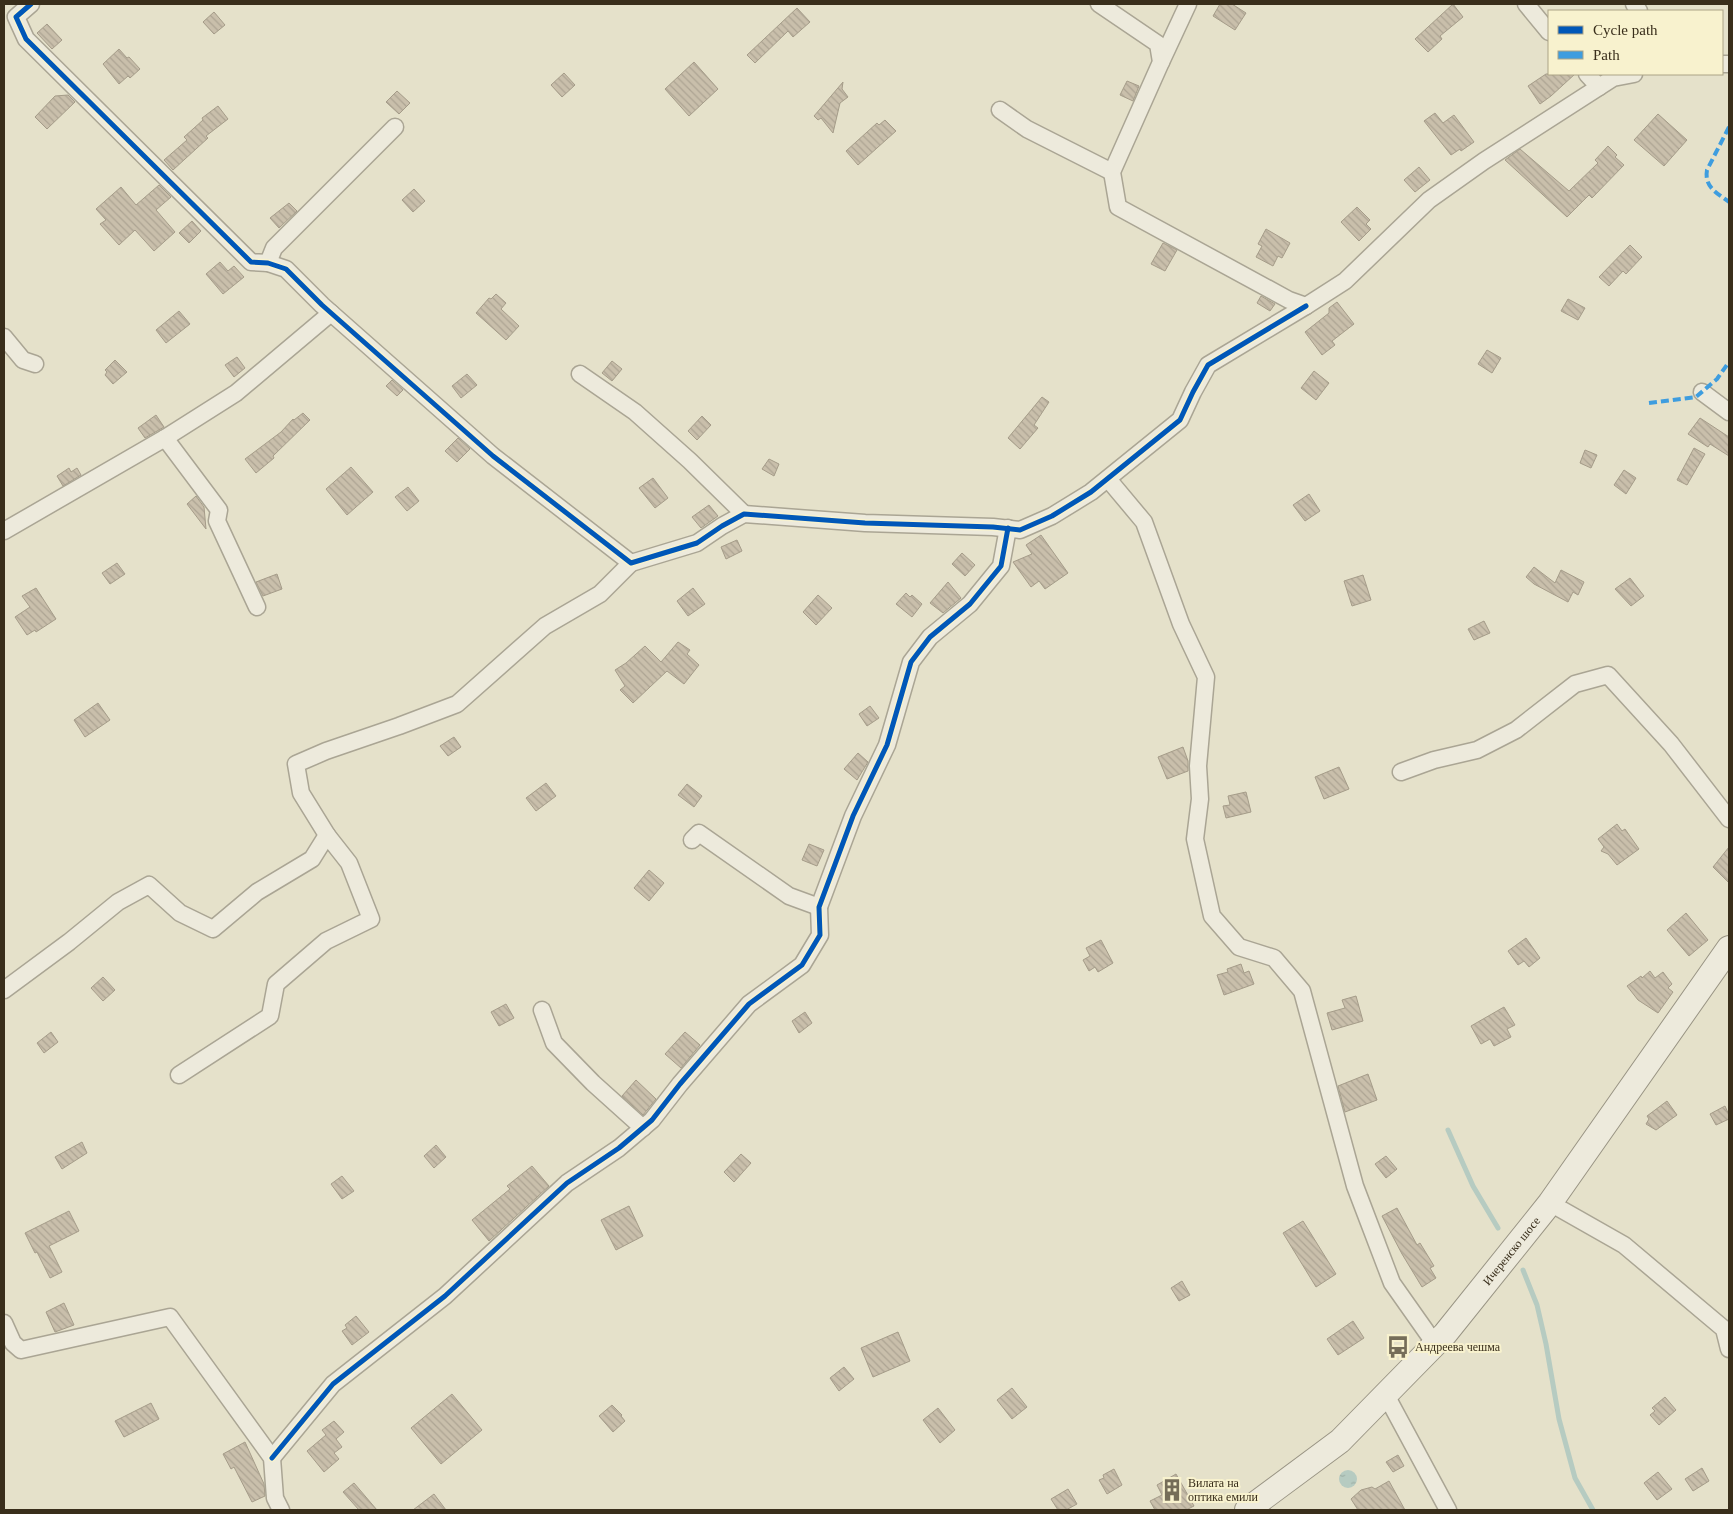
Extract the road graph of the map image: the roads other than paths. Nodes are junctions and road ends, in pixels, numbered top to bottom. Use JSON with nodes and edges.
{"nodes":[{"id":1,"x":31,"y":4,"type":"edge"},
{"id":2,"x":1099,"y":4,"type":"edge"},
{"id":3,"x":1188,"y":4,"type":"edge"},
{"id":4,"x":1526,"y":4,"type":"edge"},
{"id":5,"x":1548,"y":31,"type":"edge"},
{"id":6,"x":1161,"y":62,"type":"junction"},
{"id":7,"x":1588,"y":75,"type":"edge"},
{"id":8,"x":1629,"y":75,"type":"edge"},
{"id":9,"x":1599,"y":87,"type":"junction"},
{"id":10,"x":1000,"y":110,"type":"dead end"},
{"id":11,"x":395,"y":127,"type":"dead end"},
{"id":12,"x":1112,"y":172,"type":"junction"},
{"id":13,"x":268,"y":264,"type":"junction"},
{"id":14,"x":1306,"y":306,"type":"junction"},
{"id":15,"x":331,"y":313,"type":"junction"},
{"id":16,"x":4,"y":337,"type":"edge"},
{"id":17,"x":36,"y":364,"type":"dead end"},
{"id":18,"x":580,"y":374,"type":"dead end"},
{"id":19,"x":1702,"y":392,"type":"dead end"},
{"id":20,"x":1729,"y":412,"type":"edge"},
{"id":21,"x":165,"y":438,"type":"junction"},
{"id":22,"x":1108,"y":479,"type":"junction"},
{"id":23,"x":744,"y":514,"type":"junction"},
{"id":24,"x":1008,"y":528,"type":"junction"},
{"id":25,"x":4,"y":531,"type":"edge"},
{"id":26,"x":631,"y":563,"type":"junction"},
{"id":27,"x":257,"y":607,"type":"dead end"},
{"id":28,"x":1401,"y":772,"type":"dead end"},
{"id":29,"x":1729,"y":819,"type":"edge"},
{"id":30,"x":327,"y":835,"type":"junction"},
{"id":31,"x":692,"y":840,"type":"dead end"},
{"id":32,"x":819,"y":907,"type":"junction"},
{"id":33,"x":1729,"y":948,"type":"edge"},
{"id":34,"x":4,"y":990,"type":"edge"},
{"id":35,"x":542,"y":1010,"type":"dead end"},
{"id":36,"x":179,"y":1075,"type":"dead end"},
{"id":37,"x":644,"y":1128,"type":"junction"},
{"id":38,"x":1550,"y":1203,"type":"junction"},
{"id":39,"x":4,"y":1323,"type":"edge"},
{"id":40,"x":1435,"y":1344,"type":"junction"},
{"id":41,"x":1729,"y":1349,"type":"edge"},
{"id":42,"x":1386,"y":1395,"type":"junction"},
{"id":43,"x":272,"y":1458,"type":"junction"},
{"id":44,"x":281,"y":1510,"type":"edge"},
{"id":45,"x":1247,"y":1510,"type":"edge"},
{"id":46,"x":1448,"y":1510,"type":"edge"}],
"edges":[{"from":1,"to":13,"type":"street"},
{"from":2,"to":6,"type":"street"},
{"from":3,"to":6,"type":"street"},
{"from":4,"to":5,"type":"street"},
{"from":6,"to":12,"type":"street"},
{"from":7,"to":9,"type":"street"},
{"from":8,"to":9,"type":"street"},
{"from":9,"to":14,"type":"street"},
{"from":10,"to":12,"type":"street"},
{"from":11,"to":13,"type":"street"},
{"from":12,"to":14,"type":"street"},
{"from":13,"to":15,"type":"street"},
{"from":14,"to":22,"type":"street"},
{"from":15,"to":21,"type":"street"},
{"from":15,"to":26,"type":"street"},
{"from":16,"to":17,"type":"street"},
{"from":18,"to":23,"type":"street"},
{"from":19,"to":20,"type":"street"},
{"from":21,"to":25,"type":"street"},
{"from":21,"to":27,"type":"street"},
{"from":22,"to":24,"type":"street"},
{"from":22,"to":40,"type":"street"},
{"from":23,"to":24,"type":"street"},
{"from":23,"to":26,"type":"street"},
{"from":24,"to":32,"type":"street"},
{"from":26,"to":30,"type":"street"},
{"from":28,"to":29,"type":"street"},
{"from":30,"to":34,"type":"street"},
{"from":30,"to":36,"type":"street"},
{"from":31,"to":32,"type":"street"},
{"from":32,"to":37,"type":"street"},
{"from":33,"to":38,"type":"street","name":"Ичеренско шосе"},
{"from":35,"to":37,"type":"street"},
{"from":37,"to":43,"type":"street"},
{"from":38,"to":40,"type":"street","name":"Ичеренско шосе"},
{"from":38,"to":41,"type":"street"},
{"from":39,"to":43,"type":"street"},
{"from":40,"to":42,"type":"street","name":"Ичеренско шосе"},
{"from":42,"to":45,"type":"street","name":"Ичеренско шосе"},
{"from":42,"to":46,"type":"street"},
{"from":43,"to":44,"type":"street"}]}
